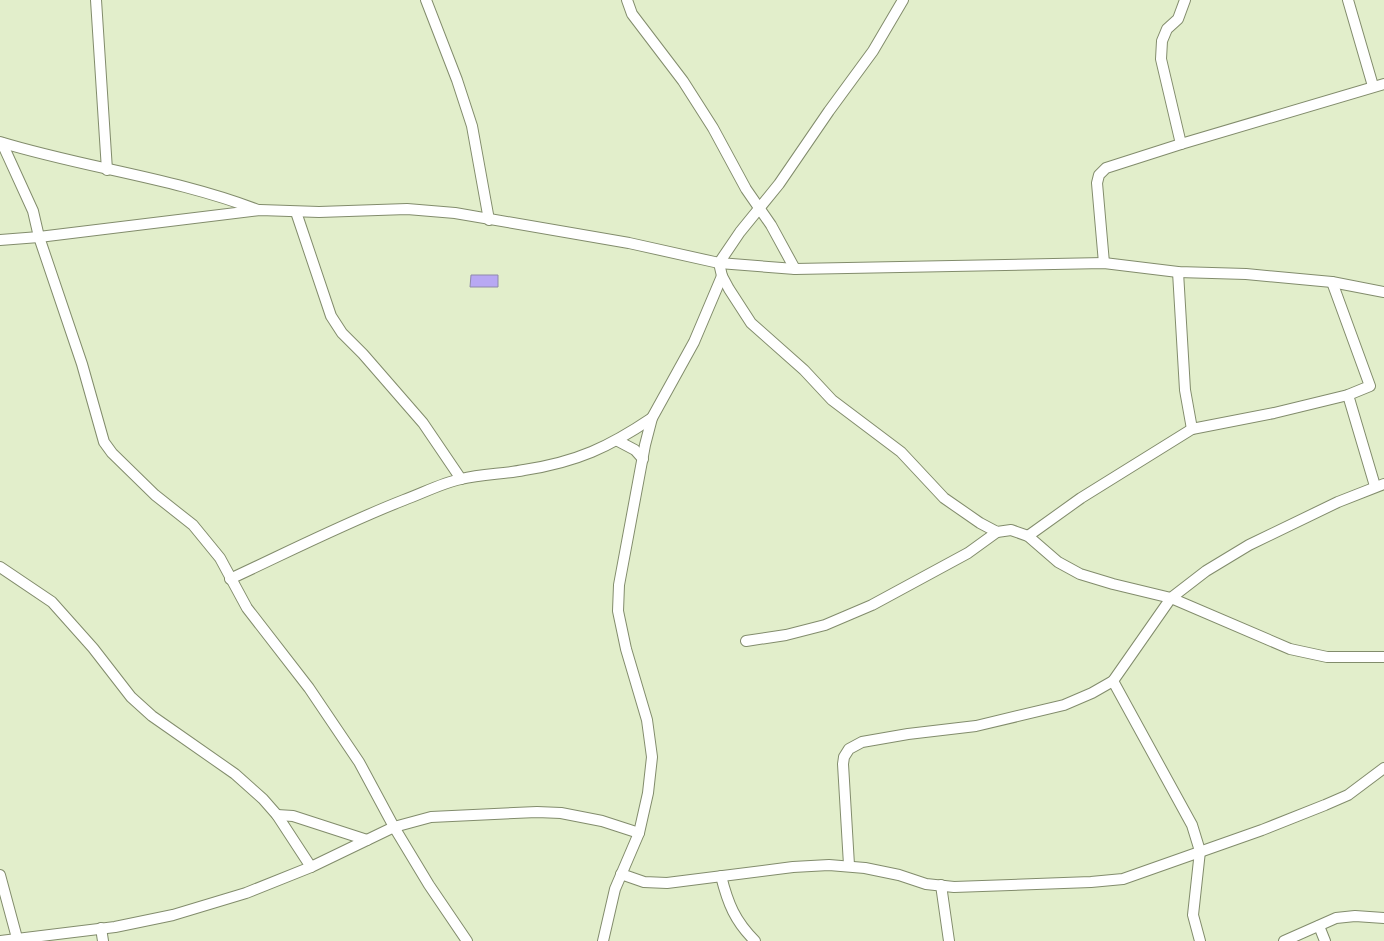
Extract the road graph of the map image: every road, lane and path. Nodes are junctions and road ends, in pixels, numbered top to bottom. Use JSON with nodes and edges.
{"nodes":[{"id":1,"x":96,"y":0,"type":"edge"},
{"id":2,"x":426,"y":0,"type":"edge"},
{"id":3,"x":627,"y":0,"type":"edge"},
{"id":4,"x":903,"y":0,"type":"edge"},
{"id":5,"x":1185,"y":0,"type":"edge"},
{"id":6,"x":1348,"y":0,"type":"edge"},
{"id":7,"x":1384,"y":84,"type":"edge"},
{"id":8,"x":1373,"y":86,"type":"junction"},
{"id":9,"x":1,"y":143,"type":"edge"},
{"id":10,"x":1181,"y":144,"type":"junction"},
{"id":11,"x":107,"y":170,"type":"junction"},
{"id":12,"x":260,"y":210,"type":"junction"},
{"id":13,"x":759,"y":210,"type":"junction"},
{"id":14,"x":296,"y":212,"type":"junction"},
{"id":15,"x":489,"y":220,"type":"junction"},
{"id":16,"x":39,"y":237,"type":"junction"},
{"id":17,"x":0,"y":240,"type":"edge"},
{"id":18,"x":719,"y":263,"type":"junction"},
{"id":19,"x":1104,"y":263,"type":"junction"},
{"id":20,"x":795,"y":269,"type":"junction"},
{"id":21,"x":1178,"y":272,"type":"junction"},
{"id":22,"x":722,"y":276,"type":"junction"},
{"id":23,"x":1332,"y":282,"type":"junction"},
{"id":24,"x":1384,"y":292,"type":"edge"},
{"id":25,"x":1348,"y":395,"type":"junction"},
{"id":26,"x":652,"y":418,"type":"junction"},
{"id":27,"x":1192,"y":429,"type":"junction"},
{"id":28,"x":618,"y":441,"type":"junction"},
{"id":29,"x":643,"y":459,"type":"junction"},
{"id":30,"x":461,"y":479,"type":"junction"},
{"id":31,"x":1380,"y":485,"type":"edge"},
{"id":32,"x":997,"y":532,"type":"junction"},
{"id":33,"x":1028,"y":536,"type":"junction"},
{"id":34,"x":0,"y":567,"type":"edge"},
{"id":35,"x":230,"y":579,"type":"junction"},
{"id":36,"x":1171,"y":598,"type":"junction"},
{"id":37,"x":746,"y":641,"type":"dead end"},
{"id":38,"x":1384,"y":657,"type":"edge"},
{"id":39,"x":1113,"y":681,"type":"junction"},
{"id":40,"x":1384,"y":768,"type":"edge"},
{"id":41,"x":277,"y":815,"type":"junction"},
{"id":42,"x":394,"y":827,"type":"junction"},
{"id":43,"x":639,"y":833,"type":"junction"},
{"id":44,"x":367,"y":840,"type":"junction"},
{"id":45,"x":1200,"y":851,"type":"junction"},
{"id":46,"x":849,"y":865,"type":"junction"},
{"id":47,"x":311,"y":867,"type":"junction"},
{"id":48,"x":621,"y":874,"type":"junction"},
{"id":49,"x":0,"y":875,"type":"edge"},
{"id":50,"x":721,"y":876,"type":"junction"},
{"id":51,"x":941,"y":885,"type":"junction"},
{"id":52,"x":1384,"y":918,"type":"edge"},
{"id":53,"x":1319,"y":926,"type":"junction"},
{"id":54,"x":100,"y":928,"type":"junction"},
{"id":55,"x":18,"y":938,"type":"junction"},
{"id":56,"x":0,"y":941,"type":"edge"},
{"id":57,"x":103,"y":941,"type":"edge"},
{"id":58,"x":467,"y":941,"type":"edge"},
{"id":59,"x":603,"y":941,"type":"edge"},
{"id":60,"x":755,"y":941,"type":"edge"},
{"id":61,"x":948,"y":941,"type":"edge"},
{"id":62,"x":1200,"y":941,"type":"edge"},
{"id":63,"x":1284,"y":941,"type":"edge"},
{"id":64,"x":1325,"y":941,"type":"edge"}],
"edges":[{"from":1,"to":11,"type":"street"},
{"from":2,"to":15,"type":"street"},
{"from":3,"to":13,"type":"street"},
{"from":4,"to":13,"type":"street"},
{"from":5,"to":10,"type":"street"},
{"from":6,"to":8,"type":"street"},
{"from":7,"to":8,"type":"street"},
{"from":8,"to":10,"type":"street"},
{"from":9,"to":11,"type":"street"},
{"from":9,"to":16,"type":"street"},
{"from":10,"to":19,"type":"street"},
{"from":11,"to":12,"type":"street"},
{"from":12,"to":14,"type":"street"},
{"from":12,"to":16,"type":"street"},
{"from":13,"to":18,"type":"street"},
{"from":13,"to":20,"type":"street"},
{"from":14,"to":15,"type":"street"},
{"from":14,"to":30,"type":"street"},
{"from":15,"to":18,"type":"street"},
{"from":16,"to":17,"type":"street"},
{"from":16,"to":35,"type":"street"},
{"from":18,"to":20,"type":"street"},
{"from":18,"to":22,"type":"street"},
{"from":19,"to":20,"type":"street"},
{"from":19,"to":21,"type":"street"},
{"from":21,"to":23,"type":"street"},
{"from":21,"to":27,"type":"street"},
{"from":22,"to":26,"type":"street"},
{"from":22,"to":32,"type":"street"},
{"from":23,"to":24,"type":"street"},
{"from":23,"to":25,"type":"street"},
{"from":25,"to":27,"type":"street"},
{"from":25,"to":31,"type":"street"},
{"from":26,"to":28,"type":"street"},
{"from":26,"to":29,"type":"street"},
{"from":27,"to":33,"type":"street"},
{"from":28,"to":29,"type":"street"},
{"from":28,"to":30,"type":"street"},
{"from":29,"to":43,"type":"street"},
{"from":30,"to":35,"type":"street"},
{"from":31,"to":36,"type":"street"},
{"from":32,"to":33,"type":"street"},
{"from":32,"to":37,"type":"street"},
{"from":33,"to":36,"type":"street"},
{"from":34,"to":41,"type":"street"},
{"from":35,"to":42,"type":"street"},
{"from":36,"to":38,"type":"street"},
{"from":36,"to":39,"type":"street"},
{"from":39,"to":45,"type":"street"},
{"from":39,"to":46,"type":"street"},
{"from":40,"to":45,"type":"street"},
{"from":41,"to":44,"type":"street"},
{"from":41,"to":47,"type":"street"},
{"from":42,"to":43,"type":"street"},
{"from":42,"to":44,"type":"street"},
{"from":42,"to":58,"type":"street"},
{"from":43,"to":48,"type":"street"},
{"from":44,"to":47,"type":"street"},
{"from":45,"to":51,"type":"street"},
{"from":45,"to":62,"type":"street"},
{"from":46,"to":50,"type":"street"},
{"from":46,"to":51,"type":"street"},
{"from":47,"to":54,"type":"street"},
{"from":48,"to":50,"type":"street"},
{"from":48,"to":59,"type":"street"},
{"from":49,"to":55,"type":"street"},
{"from":50,"to":60,"type":"street"},
{"from":51,"to":61,"type":"street"},
{"from":52,"to":53,"type":"street"},
{"from":53,"to":63,"type":"street"},
{"from":53,"to":64,"type":"street"},
{"from":54,"to":55,"type":"street"},
{"from":54,"to":57,"type":"street"},
{"from":55,"to":56,"type":"street"}]}
